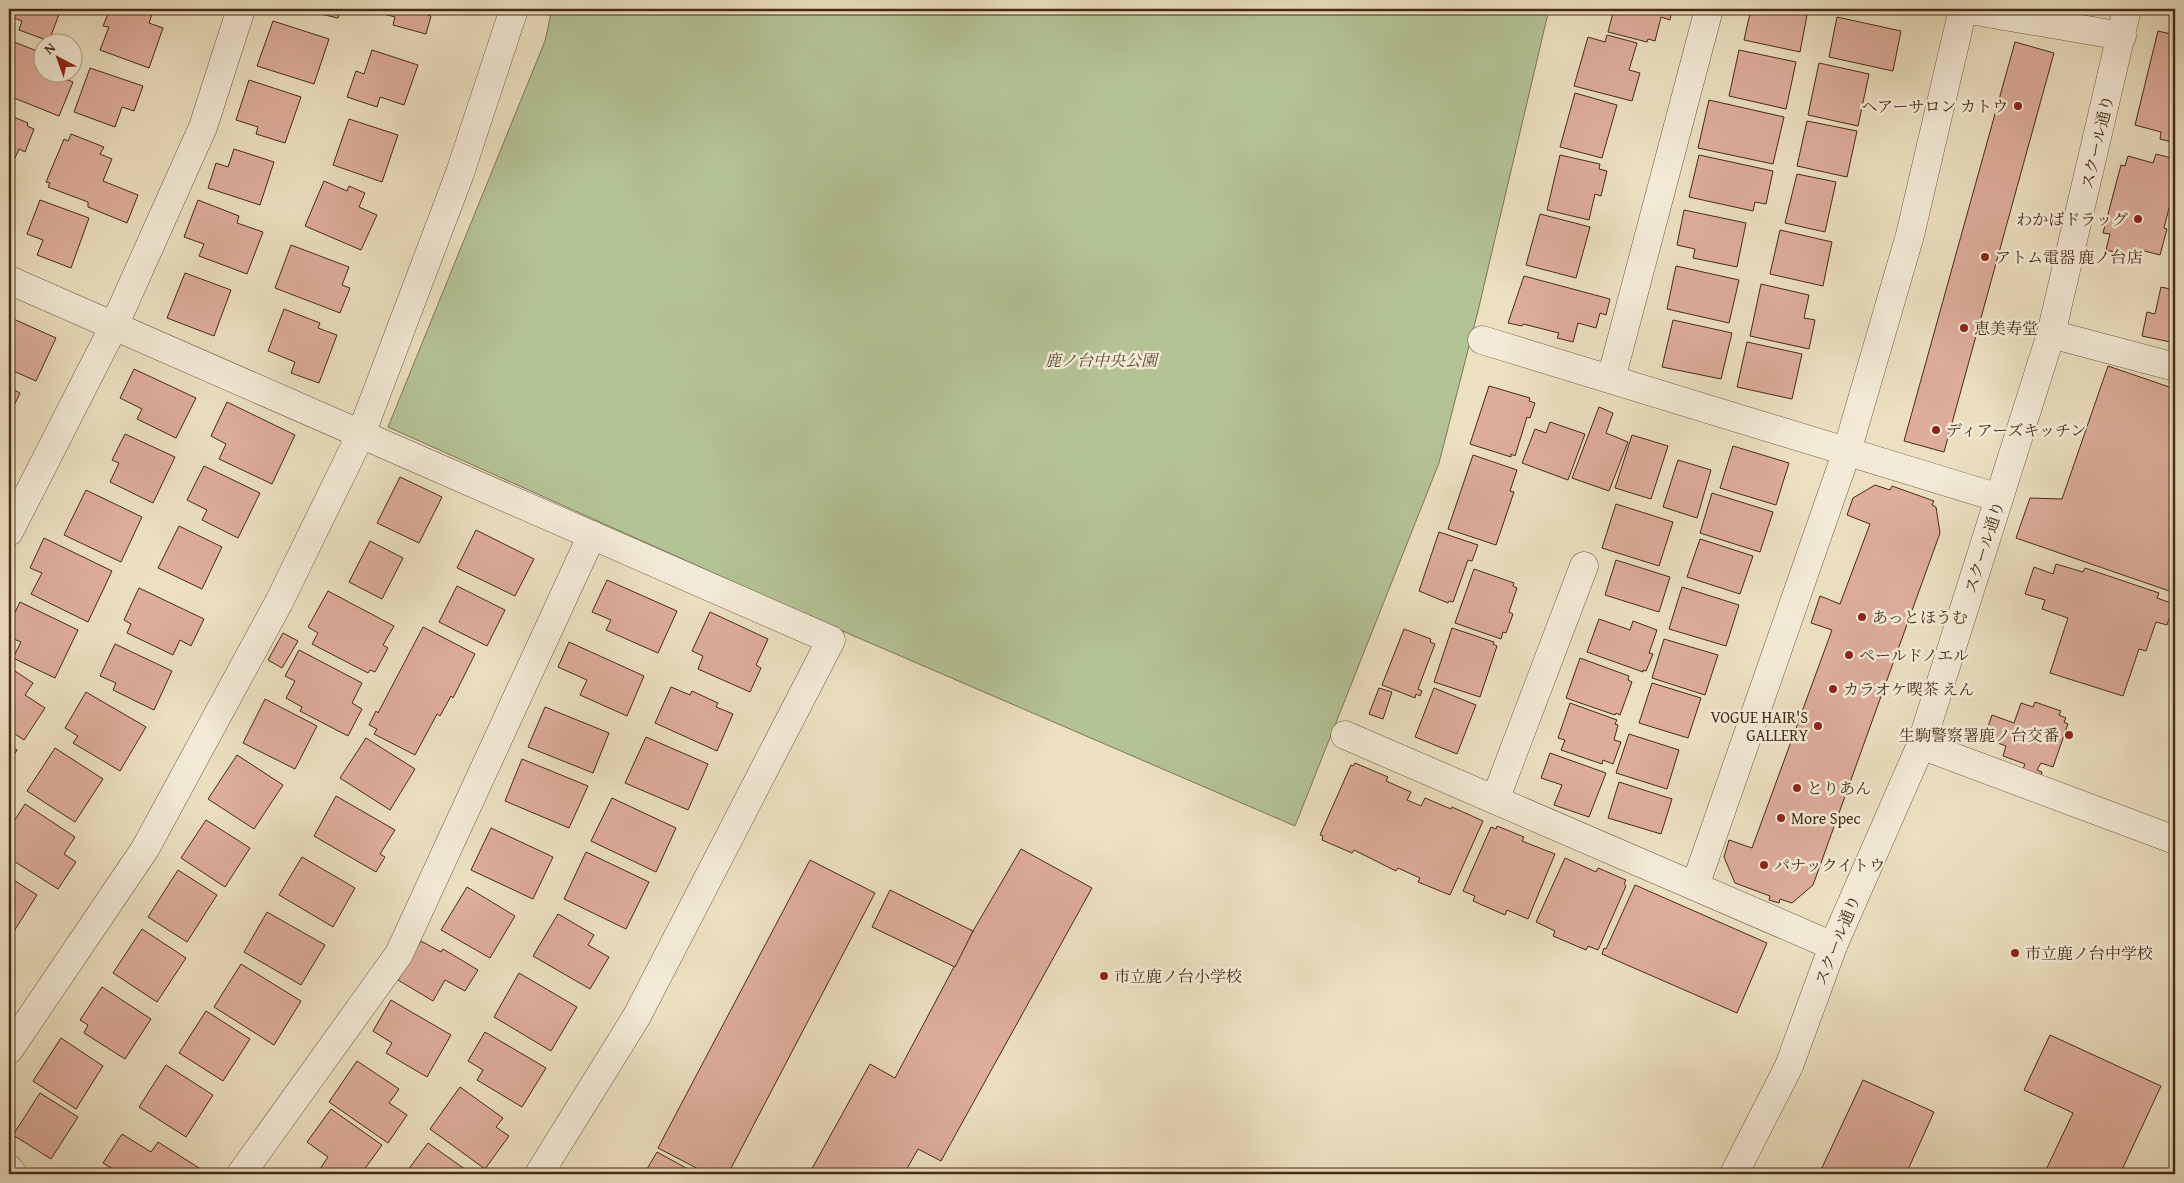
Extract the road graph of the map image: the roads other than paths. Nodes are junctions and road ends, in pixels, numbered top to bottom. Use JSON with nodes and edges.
{"nodes":[{"id":1,"x":241,"y":9,"type":"edge"},
{"id":2,"x":514,"y":9,"type":"edge"},
{"id":3,"x":1709,"y":9,"type":"edge"},
{"id":4,"x":1964,"y":9,"type":"edge"},
{"id":5,"x":2127,"y":9,"type":"edge"},
{"id":6,"x":2122,"y":36,"type":"junction"},
{"id":7,"x":9,"y":280,"type":"edge"},
{"id":8,"x":114,"y":326,"type":"junction"},
{"id":9,"x":2052,"y":334,"type":"junction"},
{"id":10,"x":1482,"y":340,"type":"dead end"},
{"id":11,"x":2175,"y":367,"type":"edge"},
{"id":12,"x":1611,"y":379,"type":"junction"},
{"id":13,"x":361,"y":434,"type":"junction"},
{"id":14,"x":1847,"y":450,"type":"junction"},
{"id":15,"x":2000,"y":498,"type":"junction"},
{"id":16,"x":9,"y":532,"type":"edge"},
{"id":17,"x":592,"y":535,"type":"junction"},
{"id":18,"x":1584,"y":566,"type":"dead end"},
{"id":19,"x":1345,"y":735,"type":"dead end"},
{"id":20,"x":1921,"y":745,"type":"junction"},
{"id":21,"x":1495,"y":800,"type":"junction"},
{"id":22,"x":2175,"y":840,"type":"edge"},
{"id":23,"x":1695,"y":886,"type":"junction"},
{"id":24,"x":1833,"y":946,"type":"junction"},
{"id":25,"x":9,"y":1050,"type":"edge"},
{"id":26,"x":9,"y":1169,"type":"edge"},
{"id":27,"x":13,"y":1174,"type":"edge"},
{"id":28,"x":240,"y":1174,"type":"edge"},
{"id":29,"x":539,"y":1174,"type":"edge"},
{"id":30,"x":1734,"y":1174,"type":"edge"}],
"edges":[{"from":1,"to":8,"type":"street"},
{"from":2,"to":13,"type":"street"},
{"from":3,"to":12,"type":"street"},
{"from":4,"to":6,"type":"street"},
{"from":4,"to":14,"type":"street"},
{"from":5,"to":6,"type":"street","name":"スクール通り"},
{"from":6,"to":9,"type":"street","name":"スクール通り"},
{"from":7,"to":8,"type":"street"},
{"from":8,"to":13,"type":"street"},
{"from":8,"to":16,"type":"street"},
{"from":9,"to":11,"type":"street"},
{"from":9,"to":15,"type":"street","name":"スクール通り"},
{"from":10,"to":12,"type":"street"},
{"from":12,"to":14,"type":"street"},
{"from":13,"to":17,"type":"street"},
{"from":13,"to":25,"type":"street"},
{"from":14,"to":15,"type":"street"},
{"from":14,"to":23,"type":"street"},
{"from":15,"to":20,"type":"street","name":"スクール通り"},
{"from":17,"to":28,"type":"street"},
{"from":17,"to":29,"type":"street"},
{"from":18,"to":21,"type":"street"},
{"from":19,"to":21,"type":"street"},
{"from":20,"to":22,"type":"street"},
{"from":20,"to":24,"type":"street","name":"スクール通り"},
{"from":21,"to":23,"type":"street"},
{"from":23,"to":24,"type":"street"},
{"from":24,"to":30,"type":"street","name":"スクール通り"},
{"from":26,"to":27,"type":"street"}]}
